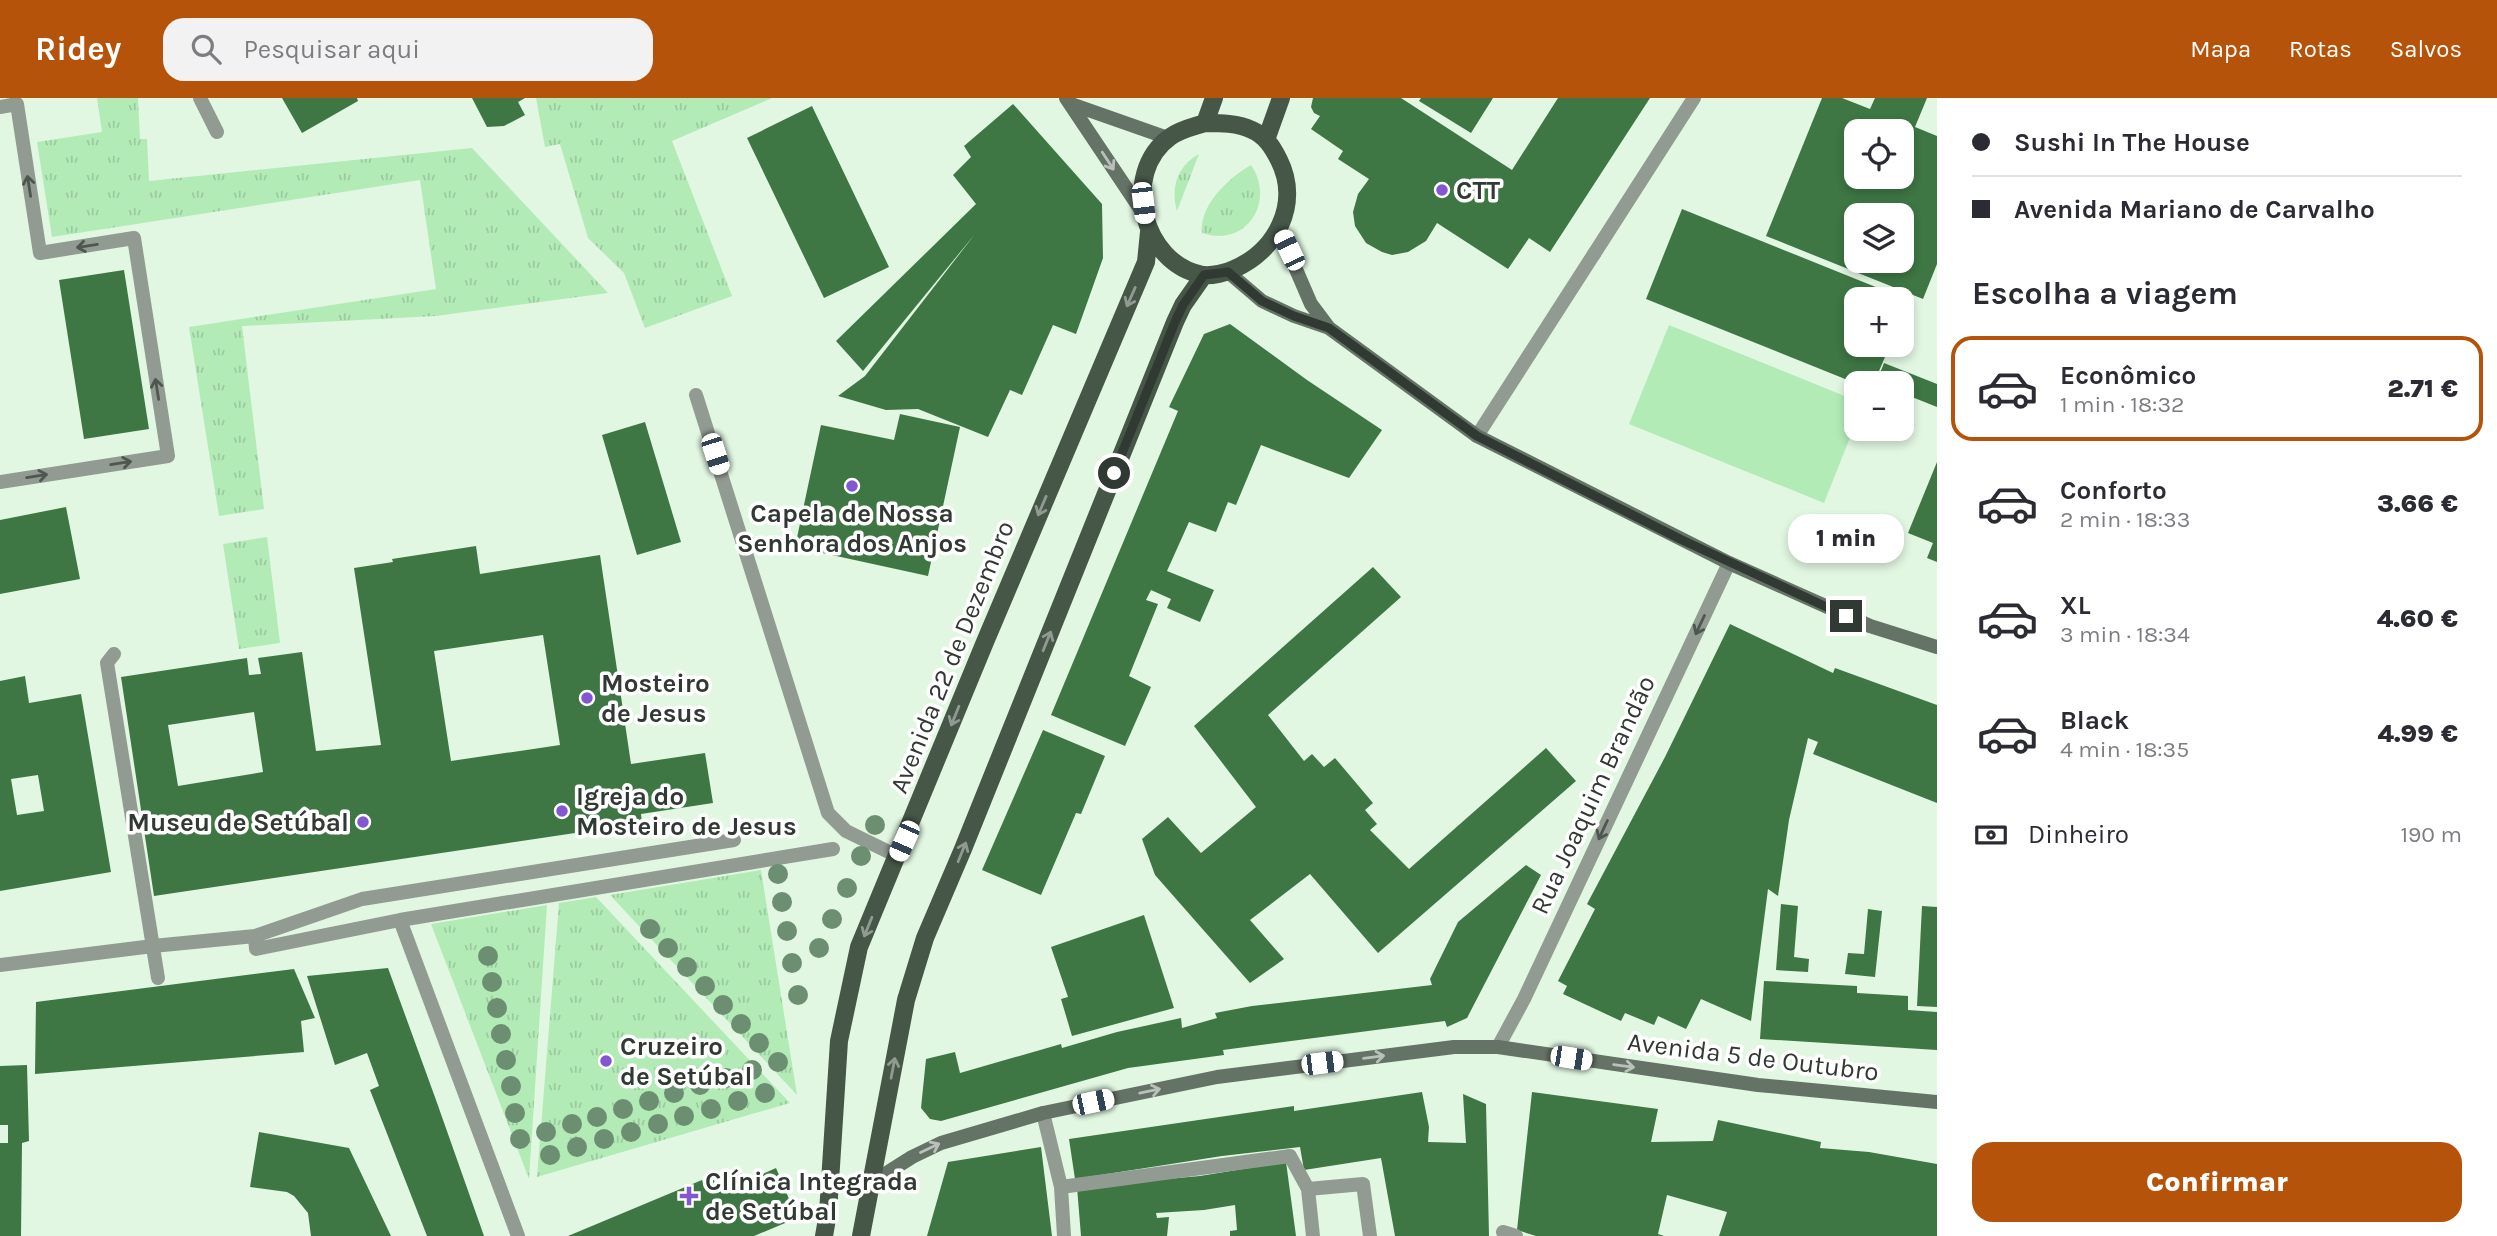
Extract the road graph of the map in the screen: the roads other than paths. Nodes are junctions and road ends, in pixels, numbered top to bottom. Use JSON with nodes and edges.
{"nodes":[{"id":1,"x":200,"y":98,"type":"edge"},
{"id":2,"x":1214,"y":98,"type":"edge"},
{"id":3,"x":1281,"y":98,"type":"edge"},
{"id":4,"x":1693,"y":98,"type":"edge"},
{"id":5,"x":1069,"y":101,"type":"edge"},
{"id":6,"x":0,"y":107,"type":"edge"},
{"id":7,"x":1205,"y":123,"type":"junction"},
{"id":8,"x":217,"y":132,"type":"dead end"},
{"id":9,"x":1168,"y":138,"type":"junction"},
{"id":10,"x":1266,"y":140,"type":"junction"},
{"id":11,"x":1147,"y":225,"type":"junction"},
{"id":12,"x":1279,"y":230,"type":"junction"},
{"id":13,"x":1228,"y":272,"type":"junction"},
{"id":14,"x":1204,"y":275,"type":"junction"},
{"id":15,"x":1329,"y":328,"type":"junction"},
{"id":16,"x":696,"y":395,"type":"dead end"},
{"id":17,"x":1477,"y":436,"type":"junction"},
{"id":18,"x":0,"y":482,"type":"edge"},
{"id":19,"x":1729,"y":563,"type":"junction"},
{"id":20,"x":1937,"y":647,"type":"edge"},
{"id":21,"x":114,"y":654,"type":"dead end"},
{"id":22,"x":734,"y":841,"type":"dead end"},
{"id":23,"x":833,"y":849,"type":"dead end"},
{"id":24,"x":897,"y":856,"type":"junction"},
{"id":25,"x":400,"y":920,"type":"junction"},
{"id":26,"x":255,"y":936,"type":"junction"},
{"id":27,"x":153,"y":946,"type":"junction"},
{"id":28,"x":0,"y":965,"type":"edge"},
{"id":29,"x":158,"y":978,"type":"dead end"},
{"id":30,"x":1498,"y":1047,"type":"junction"},
{"id":31,"x":1937,"y":1102,"type":"edge"},
{"id":32,"x":1043,"y":1113,"type":"junction"},
{"id":33,"x":871,"y":1183,"type":"junction"},
{"id":34,"x":1061,"y":1186,"type":"junction"},
{"id":35,"x":1308,"y":1189,"type":"junction"},
{"id":36,"x":518,"y":1236,"type":"edge"},
{"id":37,"x":824,"y":1236,"type":"edge"},
{"id":38,"x":862,"y":1236,"type":"edge"},
{"id":39,"x":1064,"y":1236,"type":"edge"},
{"id":40,"x":1313,"y":1236,"type":"edge"},
{"id":41,"x":1370,"y":1236,"type":"edge"}],
"edges":[{"from":1,"to":8,"type":"street"},
{"from":2,"to":7,"type":"main road"},
{"from":3,"to":10,"type":"main road"},
{"from":4,"to":17,"type":"street"},
{"from":5,"to":9,"type":"main road"},
{"from":5,"to":11,"type":"main road","one_way":true},
{"from":18,"to":6,"type":"street","one_way":true},
{"from":7,"to":9,"type":"main road"},
{"from":7,"to":10,"type":"main road"},
{"from":9,"to":11,"type":"main road"},
{"from":10,"to":12,"type":"main road"},
{"from":11,"to":14,"type":"main road"},
{"from":11,"to":24,"type":"main road","name":"Avenida 22 de Dezembro","one_way":true},
{"from":12,"to":13,"type":"main road"},
{"from":12,"to":15,"type":"main road"},
{"from":13,"to":14,"type":"main road"},
{"from":13,"to":15,"type":"main road"},
{"from":33,"to":14,"type":"main road","one_way":true},
{"from":15,"to":17,"type":"main road"},
{"from":16,"to":24,"type":"street"},
{"from":17,"to":19,"type":"main road"},
{"from":19,"to":20,"type":"main road"},
{"from":19,"to":30,"type":"street","name":"Rua Joaquim Brandão","one_way":true},
{"from":21,"to":27,"type":"street"},
{"from":22,"to":26,"type":"street"},
{"from":23,"to":25,"type":"street"},
{"from":24,"to":37,"type":"main road","name":"Avenida 22 de Dezembro","one_way":true},
{"from":25,"to":26,"type":"street"},
{"from":25,"to":36,"type":"street"},
{"from":26,"to":27,"type":"street"},
{"from":27,"to":28,"type":"street"},
{"from":27,"to":29,"type":"street"},
{"from":30,"to":31,"type":"main road","name":"Avenida 5 de Outubro","one_way":true},
{"from":32,"to":30,"type":"main road","name":"Avenida 5 de Outubro","one_way":true},
{"from":33,"to":32,"type":"main road","name":"Avenida 5 de Outubro","one_way":true},
{"from":32,"to":34,"type":"street"},
{"from":33,"to":38,"type":"main road"},
{"from":34,"to":35,"type":"street"},
{"from":34,"to":39,"type":"street"},
{"from":35,"to":40,"type":"street"},
{"from":35,"to":41,"type":"street"}]}
